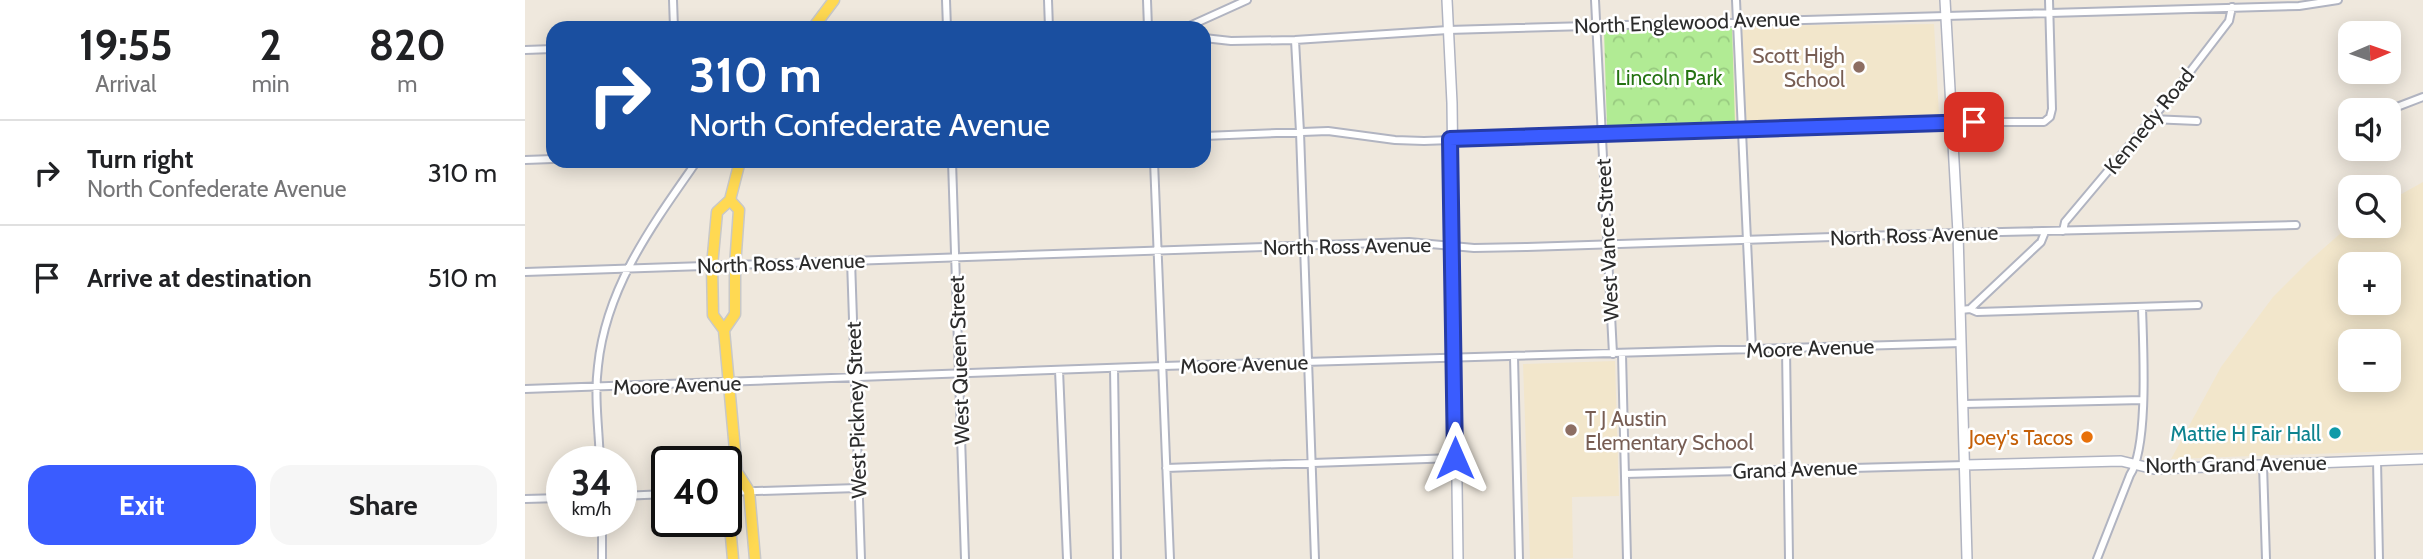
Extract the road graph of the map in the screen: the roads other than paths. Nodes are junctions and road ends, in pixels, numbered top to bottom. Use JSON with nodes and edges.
{"nodes":[{"id":1,"x":673,"y":0,"type":"edge"},
{"id":2,"x":834,"y":0,"type":"edge"},
{"id":3,"x":946,"y":0,"type":"edge"},
{"id":4,"x":1048,"y":0,"type":"edge"},
{"id":5,"x":1147,"y":0,"type":"edge"},
{"id":6,"x":1247,"y":0,"type":"edge"},
{"id":7,"x":1447,"y":0,"type":"edge"},
{"id":8,"x":1595,"y":0,"type":"edge"},
{"id":9,"x":1736,"y":0,"type":"edge"},
{"id":10,"x":1945,"y":0,"type":"edge"},
{"id":11,"x":2049,"y":0,"type":"edge"},
{"id":12,"x":2160,"y":0,"type":"edge"},
{"id":13,"x":2337,"y":0,"type":"edge"},
{"id":14,"x":2268,"y":3,"type":"edge"},
{"id":15,"x":2232,"y":7,"type":"junction"},
{"id":16,"x":2160,"y":10,"type":"junction"},
{"id":17,"x":2049,"y":14,"type":"junction"},
{"id":18,"x":1945,"y":15,"type":"junction"},
{"id":19,"x":1737,"y":20,"type":"junction"},
{"id":20,"x":674,"y":21,"type":"edge"},
{"id":21,"x":818,"y":21,"type":"edge"},
{"id":22,"x":947,"y":21,"type":"edge"},
{"id":23,"x":1049,"y":21,"type":"edge"},
{"id":24,"x":1148,"y":21,"type":"edge"},
{"id":25,"x":1200,"y":21,"type":"edge"},
{"id":26,"x":1597,"y":25,"type":"junction"},
{"id":27,"x":1448,"y":30,"type":"junction"},
{"id":28,"x":1211,"y":39,"type":"edge"},
{"id":29,"x":1295,"y":40,"type":"junction"},
{"id":30,"x":546,"y":49,"type":"edge"},
{"id":31,"x":525,"y":50,"type":"edge"},
{"id":32,"x":2423,"y":97,"type":"edge"},
{"id":33,"x":2401,"y":105,"type":"edge"},
{"id":34,"x":2151,"y":119,"type":"junction"},
{"id":35,"x":2197,"y":121,"type":"dead end"},
{"id":36,"x":1951,"y":122,"type":"junction"},
{"id":37,"x":1744,"y":131,"type":"junction"},
{"id":38,"x":1300,"y":132,"type":"junction"},
{"id":39,"x":1602,"y":135,"type":"junction"},
{"id":40,"x":1211,"y":136,"type":"edge"},
{"id":41,"x":1450,"y":139,"type":"junction"},
{"id":42,"x":546,"y":159,"type":"edge"},
{"id":43,"x":525,"y":160,"type":"edge"},
{"id":44,"x":692,"y":168,"type":"edge"},
{"id":45,"x":738,"y":168,"type":"edge"},
{"id":46,"x":952,"y":168,"type":"edge"},
{"id":47,"x":1154,"y":168,"type":"edge"},
{"id":48,"x":730,"y":200,"type":"junction"},
{"id":49,"x":2296,"y":225,"type":"dead end"},
{"id":50,"x":2063,"y":231,"type":"junction"},
{"id":51,"x":2045,"y":232,"type":"junction"},
{"id":52,"x":1958,"y":233,"type":"junction"},
{"id":53,"x":1749,"y":240,"type":"junction"},
{"id":54,"x":1607,"y":244,"type":"junction"},
{"id":55,"x":1304,"y":246,"type":"junction"},
{"id":56,"x":1453,"y":246,"type":"junction"},
{"id":57,"x":1158,"y":250,"type":"junction"},
{"id":58,"x":956,"y":258,"type":"junction"},
{"id":59,"x":851,"y":260,"type":"junction"},
{"id":60,"x":712,"y":266,"type":"junction"},
{"id":61,"x":735,"y":266,"type":"junction"},
{"id":62,"x":627,"y":268,"type":"junction"},
{"id":63,"x":525,"y":272,"type":"edge"},
{"id":64,"x":2198,"y":305,"type":"dead end"},
{"id":65,"x":2142,"y":307,"type":"junction"},
{"id":66,"x":1966,"y":309,"type":"junction"},
{"id":67,"x":724,"y":330,"type":"junction"},
{"id":68,"x":1962,"y":343,"type":"junction"},
{"id":69,"x":1786,"y":349,"type":"junction"},
{"id":70,"x":1752,"y":350,"type":"junction"},
{"id":71,"x":1613,"y":354,"type":"junction"},
{"id":72,"x":1622,"y":354,"type":"junction"},
{"id":73,"x":1455,"y":357,"type":"junction"},
{"id":74,"x":1514,"y":357,"type":"junction"},
{"id":75,"x":1307,"y":362,"type":"junction"},
{"id":76,"x":1163,"y":366,"type":"junction"},
{"id":77,"x":1114,"y":368,"type":"junction"},
{"id":78,"x":1059,"y":370,"type":"junction"},
{"id":79,"x":958,"y":374,"type":"junction"},
{"id":80,"x":855,"y":378,"type":"junction"},
{"id":81,"x":728,"y":383,"type":"junction"},
{"id":82,"x":597,"y":387,"type":"junction"},
{"id":83,"x":525,"y":389,"type":"edge"},
{"id":84,"x":2143,"y":400,"type":"junction"},
{"id":85,"x":1964,"y":404,"type":"junction"},
{"id":86,"x":599,"y":446,"type":"edge"},
{"id":87,"x":734,"y":446,"type":"edge"},
{"id":88,"x":1455,"y":458,"type":"junction"},
{"id":89,"x":2423,"y":459,"type":"edge"},
{"id":90,"x":2377,"y":460,"type":"junction"},
{"id":91,"x":1311,"y":464,"type":"junction"},
{"id":92,"x":1965,"y":465,"type":"junction"},
{"id":93,"x":2136,"y":465,"type":"junction"},
{"id":94,"x":2263,"y":465,"type":"junction"},
{"id":95,"x":1166,"y":468,"type":"junction"},
{"id":96,"x":1787,"y":470,"type":"junction"},
{"id":97,"x":1625,"y":474,"type":"junction"},
{"id":98,"x":742,"y":480,"type":"edge"},
{"id":99,"x":858,"y":488,"type":"junction"},
{"id":100,"x":742,"y":491,"type":"edge"},
{"id":101,"x":749,"y":491,"type":"junction"},
{"id":102,"x":546,"y":498,"type":"edge"},
{"id":103,"x":525,"y":499,"type":"edge"},
{"id":104,"x":603,"y":537,"type":"edge"},
{"id":105,"x":731,"y":537,"type":"edge"},
{"id":106,"x":602,"y":559,"type":"edge"},
{"id":107,"x":733,"y":559,"type":"edge"},
{"id":108,"x":755,"y":559,"type":"edge"},
{"id":109,"x":861,"y":559,"type":"edge"},
{"id":110,"x":965,"y":559,"type":"edge"},
{"id":111,"x":1067,"y":559,"type":"edge"},
{"id":112,"x":1117,"y":559,"type":"edge"},
{"id":113,"x":1170,"y":559,"type":"edge"},
{"id":114,"x":1315,"y":559,"type":"edge"},
{"id":115,"x":1458,"y":559,"type":"edge"},
{"id":116,"x":1519,"y":559,"type":"edge"},
{"id":117,"x":1626,"y":559,"type":"edge"},
{"id":118,"x":1789,"y":559,"type":"edge"},
{"id":119,"x":1967,"y":559,"type":"edge"},
{"id":120,"x":2098,"y":559,"type":"edge"},
{"id":121,"x":2266,"y":559,"type":"edge"},
{"id":122,"x":2379,"y":559,"type":"edge"}],
"edges":[{"from":1,"to":20,"type":"street"},
{"from":2,"to":21,"type":"main road"},
{"from":3,"to":22,"type":"street"},
{"from":4,"to":23,"type":"street"},
{"from":5,"to":24,"type":"street"},
{"from":6,"to":25,"type":"street"},
{"from":7,"to":27,"type":"street"},
{"from":8,"to":26,"type":"street","name":"West Vance Street"},
{"from":9,"to":19,"type":"street"},
{"from":10,"to":18,"type":"street"},
{"from":11,"to":17,"type":"street"},
{"from":12,"to":16,"type":"street"},
{"from":13,"to":14,"type":"street","name":"North Englewood Avenue"},
{"from":14,"to":15,"type":"street","name":"North Englewood Avenue"},
{"from":15,"to":16,"type":"street","name":"North Englewood Avenue"},
{"from":15,"to":34,"type":"street","name":"Kennedy Road"},
{"from":16,"to":17,"type":"street","name":"North Englewood Avenue"},
{"from":17,"to":18,"type":"street","name":"North Englewood Avenue"},
{"from":17,"to":36,"type":"street"},
{"from":18,"to":19,"type":"street","name":"North Englewood Avenue"},
{"from":18,"to":36,"type":"street"},
{"from":19,"to":26,"type":"street","name":"North Englewood Avenue"},
{"from":19,"to":37,"type":"street"},
{"from":26,"to":27,"type":"street","name":"North Englewood Avenue"},
{"from":26,"to":39,"type":"street","name":"West Vance Street"},
{"from":27,"to":29,"type":"street","name":"North Englewood Avenue"},
{"from":27,"to":41,"type":"street"},
{"from":28,"to":29,"type":"street","name":"North Englewood Avenue"},
{"from":29,"to":38,"type":"street"},
{"from":30,"to":31,"type":"street"},
{"from":32,"to":33,"type":"street"},
{"from":34,"to":35,"type":"street"},
{"from":34,"to":50,"type":"street","name":"Kennedy Road"},
{"from":36,"to":37,"type":"street"},
{"from":36,"to":52,"type":"street"},
{"from":37,"to":39,"type":"street"},
{"from":37,"to":53,"type":"street"},
{"from":38,"to":40,"type":"street"},
{"from":38,"to":41,"type":"street"},
{"from":38,"to":55,"type":"street"},
{"from":39,"to":41,"type":"street"},
{"from":39,"to":54,"type":"street","name":"West Vance Street"},
{"from":41,"to":56,"type":"street"},
{"from":42,"to":43,"type":"street"},
{"from":44,"to":62,"type":"street"},
{"from":45,"to":48,"type":"main road"},
{"from":46,"to":58,"type":"street","name":"West Queen Street"},
{"from":47,"to":57,"type":"street"},
{"from":48,"to":60,"type":"main road"},
{"from":48,"to":61,"type":"main road"},
{"from":49,"to":50,"type":"street","name":"North Ross Avenue"},
{"from":50,"to":51,"type":"street","name":"North Ross Avenue"},
{"from":51,"to":52,"type":"street","name":"North Ross Avenue"},
{"from":51,"to":66,"type":"street"},
{"from":52,"to":53,"type":"street","name":"North Ross Avenue"},
{"from":52,"to":66,"type":"street"},
{"from":53,"to":54,"type":"street","name":"North Ross Avenue"},
{"from":53,"to":70,"type":"street"},
{"from":54,"to":56,"type":"street","name":"North Ross Avenue"},
{"from":54,"to":71,"type":"street","name":"West Vance Street"},
{"from":55,"to":56,"type":"street","name":"North Ross Avenue"},
{"from":55,"to":57,"type":"street","name":"North Ross Avenue"},
{"from":55,"to":75,"type":"street"},
{"from":56,"to":73,"type":"street"},
{"from":57,"to":58,"type":"street","name":"North Ross Avenue"},
{"from":57,"to":76,"type":"street"},
{"from":58,"to":59,"type":"street","name":"North Ross Avenue"},
{"from":58,"to":79,"type":"street","name":"West Queen Street"},
{"from":59,"to":61,"type":"street","name":"North Ross Avenue"},
{"from":59,"to":80,"type":"street","name":"West Pickney Street"},
{"from":60,"to":61,"type":"street","name":"North Ross Avenue"},
{"from":60,"to":62,"type":"street","name":"North Ross Avenue"},
{"from":60,"to":67,"type":"main road"},
{"from":61,"to":67,"type":"main road"},
{"from":62,"to":63,"type":"street","name":"North Ross Avenue"},
{"from":62,"to":82,"type":"street"},
{"from":64,"to":65,"type":"street"},
{"from":65,"to":66,"type":"street"},
{"from":65,"to":84,"type":"street"},
{"from":66,"to":68,"type":"street"},
{"from":67,"to":81,"type":"main road"},
{"from":68,"to":69,"type":"street","name":"Moore Avenue"},
{"from":68,"to":85,"type":"street"},
{"from":69,"to":70,"type":"street","name":"Moore Avenue"},
{"from":69,"to":96,"type":"street"},
{"from":70,"to":72,"type":"street","name":"Moore Avenue"},
{"from":71,"to":72,"type":"street","name":"Moore Avenue"},
{"from":71,"to":74,"type":"street","name":"Moore Avenue"},
{"from":72,"to":97,"type":"street"},
{"from":73,"to":74,"type":"street","name":"Moore Avenue"},
{"from":73,"to":75,"type":"street","name":"Moore Avenue"},
{"from":73,"to":88,"type":"street"},
{"from":74,"to":116,"type":"street"},
{"from":75,"to":76,"type":"street","name":"Moore Avenue"},
{"from":75,"to":91,"type":"street"},
{"from":76,"to":77,"type":"street","name":"Moore Avenue"},
{"from":76,"to":95,"type":"street"},
{"from":77,"to":78,"type":"street","name":"Moore Avenue"},
{"from":77,"to":112,"type":"street"},
{"from":78,"to":79,"type":"street","name":"Moore Avenue"},
{"from":78,"to":111,"type":"street"},
{"from":79,"to":80,"type":"street","name":"Moore Avenue"},
{"from":79,"to":110,"type":"street","name":"West Queen Street"},
{"from":80,"to":81,"type":"street","name":"Moore Avenue"},
{"from":80,"to":99,"type":"street","name":"West Pickney Street"},
{"from":81,"to":82,"type":"street","name":"Moore Avenue"},
{"from":81,"to":87,"type":"main road"},
{"from":82,"to":83,"type":"street","name":"Moore Avenue"},
{"from":82,"to":86,"type":"street"},
{"from":84,"to":85,"type":"street"},
{"from":84,"to":93,"type":"street"},
{"from":85,"to":92,"type":"street"},
{"from":88,"to":91,"type":"street"},
{"from":88,"to":115,"type":"street"},
{"from":89,"to":90,"type":"street","name":"North Grand Avenue"},
{"from":90,"to":94,"type":"street","name":"North Grand Avenue"},
{"from":90,"to":122,"type":"street"},
{"from":91,"to":95,"type":"street"},
{"from":91,"to":114,"type":"street"},
{"from":92,"to":93,"type":"street","name":"North Grand Avenue"},
{"from":92,"to":96,"type":"street","name":"Grand Avenue"},
{"from":92,"to":119,"type":"street"},
{"from":93,"to":94,"type":"street","name":"North Grand Avenue"},
{"from":93,"to":120,"type":"street"},
{"from":94,"to":121,"type":"street"},
{"from":95,"to":113,"type":"street"},
{"from":96,"to":97,"type":"street","name":"Grand Avenue"},
{"from":96,"to":118,"type":"street"},
{"from":97,"to":117,"type":"street"},
{"from":98,"to":101,"type":"main road"},
{"from":99,"to":101,"type":"street"},
{"from":99,"to":109,"type":"street","name":"West Pickney Street"},
{"from":100,"to":101,"type":"street"},
{"from":101,"to":108,"type":"main road"},
{"from":102,"to":103,"type":"street"},
{"from":104,"to":106,"type":"street"},
{"from":105,"to":107,"type":"main road"}]}
